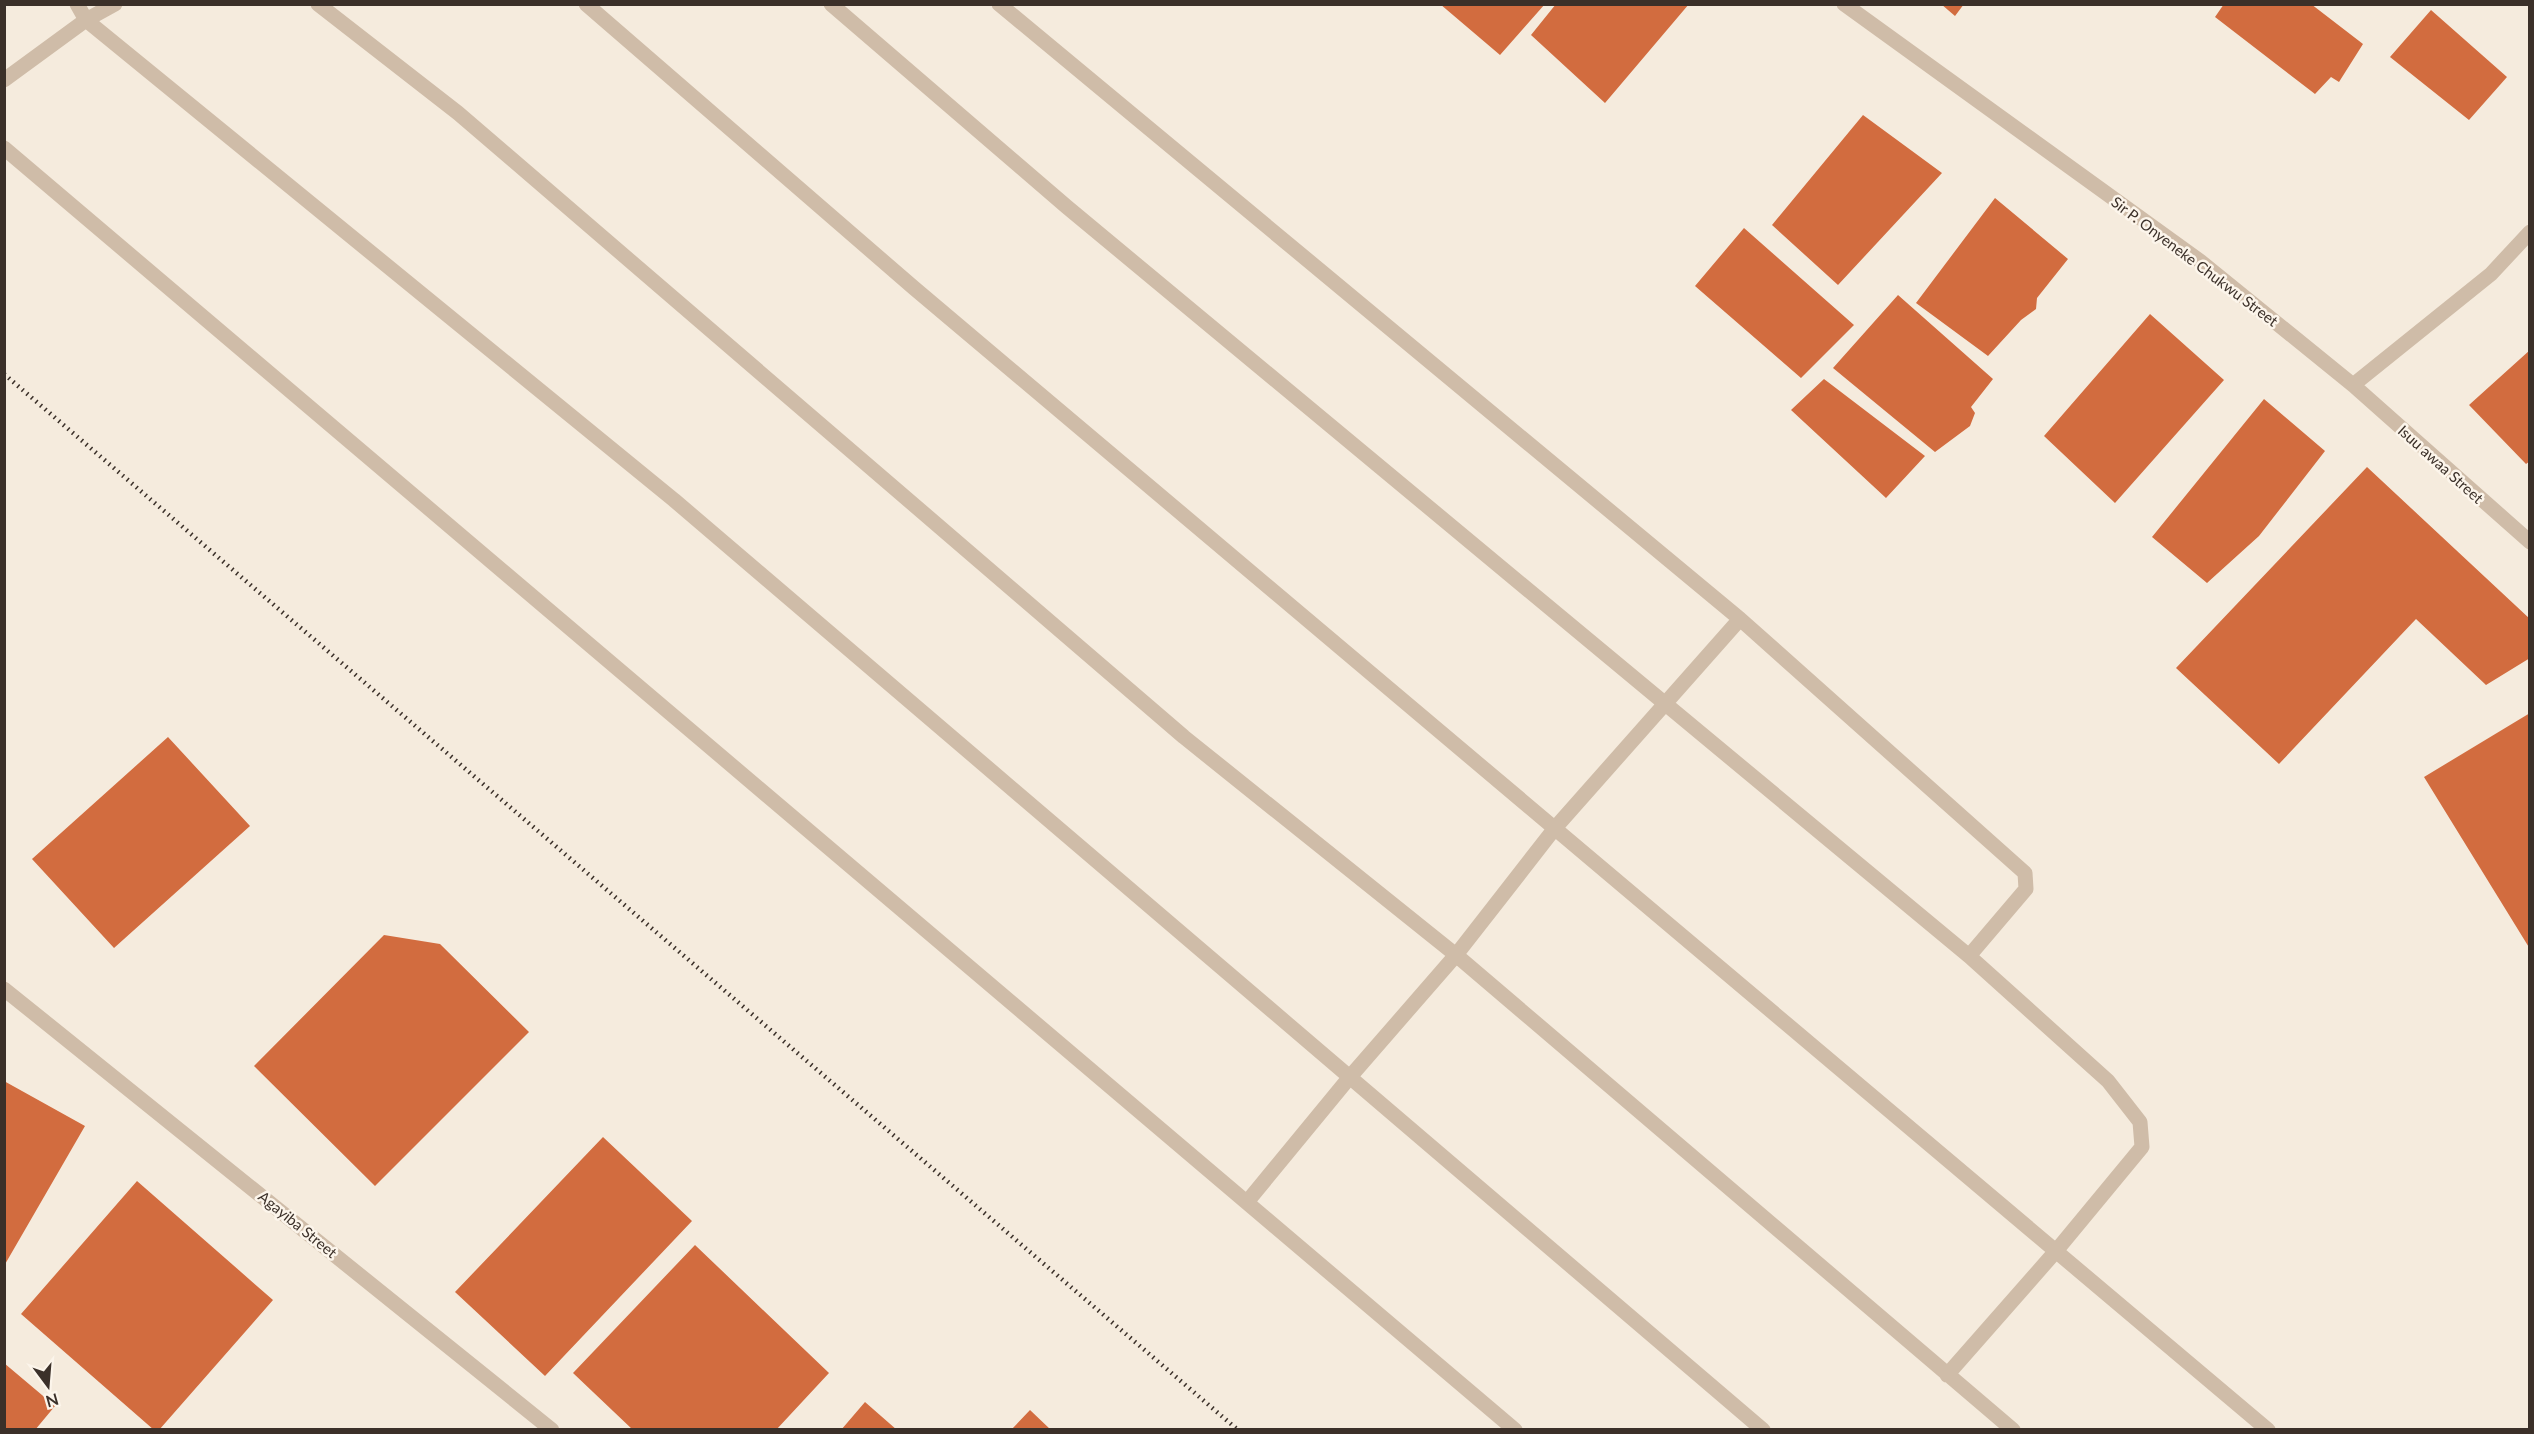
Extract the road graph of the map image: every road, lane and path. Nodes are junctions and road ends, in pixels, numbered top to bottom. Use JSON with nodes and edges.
{"nodes":[{"id":1,"x":77,"y":4,"type":"edge"},
{"id":2,"x":115,"y":4,"type":"edge"},
{"id":3,"x":318,"y":4,"type":"edge"},
{"id":4,"x":586,"y":4,"type":"edge"},
{"id":5,"x":831,"y":4,"type":"edge"},
{"id":6,"x":999,"y":4,"type":"edge"},
{"id":7,"x":1844,"y":4,"type":"edge"},
{"id":8,"x":86,"y":20,"type":"junction"},
{"id":9,"x":4,"y":80,"type":"edge"},
{"id":10,"x":4,"y":148,"type":"edge"},
{"id":11,"x":2529,"y":232,"type":"edge"},
{"id":12,"x":2353,"y":385,"type":"junction"},
{"id":13,"x":2529,"y":542,"type":"edge"},
{"id":14,"x":1740,"y":619,"type":"junction"},
{"id":15,"x":1666,"y":704,"type":"junction"},
{"id":16,"x":1555,"y":828,"type":"junction"},
{"id":17,"x":1456,"y":955,"type":"junction"},
{"id":18,"x":1969,"y":956,"type":"junction"},
{"id":19,"x":4,"y":989,"type":"edge"},
{"id":20,"x":1349,"y":1077,"type":"junction"},
{"id":21,"x":1247,"y":1202,"type":"junction"},
{"id":22,"x":2056,"y":1251,"type":"junction"},
{"id":23,"x":1947,"y":1375,"type":"junction"},
{"id":24,"x":552,"y":1430,"type":"edge"},
{"id":25,"x":1515,"y":1430,"type":"edge"},
{"id":26,"x":1763,"y":1430,"type":"edge"},
{"id":27,"x":2013,"y":1430,"type":"edge"},
{"id":28,"x":2268,"y":1430,"type":"edge"}],
"edges":[{"from":1,"to":8,"type":"street"},
{"from":2,"to":8,"type":"street"},
{"from":3,"to":17,"type":"street"},
{"from":4,"to":16,"type":"street"},
{"from":5,"to":15,"type":"street"},
{"from":6,"to":14,"type":"street"},
{"from":7,"to":12,"type":"street","name":"Sir P. Onyeneke Chukwu Street"},
{"from":8,"to":9,"type":"street"},
{"from":8,"to":20,"type":"street"},
{"from":10,"to":21,"type":"street"},
{"from":11,"to":12,"type":"street"},
{"from":12,"to":13,"type":"street","name":"Isuu awaa Street"},
{"from":14,"to":15,"type":"street"},
{"from":14,"to":18,"type":"street"},
{"from":15,"to":16,"type":"street"},
{"from":15,"to":18,"type":"street"},
{"from":16,"to":17,"type":"street"},
{"from":16,"to":22,"type":"street"},
{"from":17,"to":20,"type":"street"},
{"from":17,"to":23,"type":"street"},
{"from":18,"to":22,"type":"street"},
{"from":19,"to":24,"type":"street","name":"Agayiba Street"},
{"from":20,"to":21,"type":"street"},
{"from":20,"to":26,"type":"street"},
{"from":21,"to":25,"type":"street"},
{"from":22,"to":23,"type":"street"},
{"from":22,"to":28,"type":"street"},
{"from":23,"to":27,"type":"street"}]}
